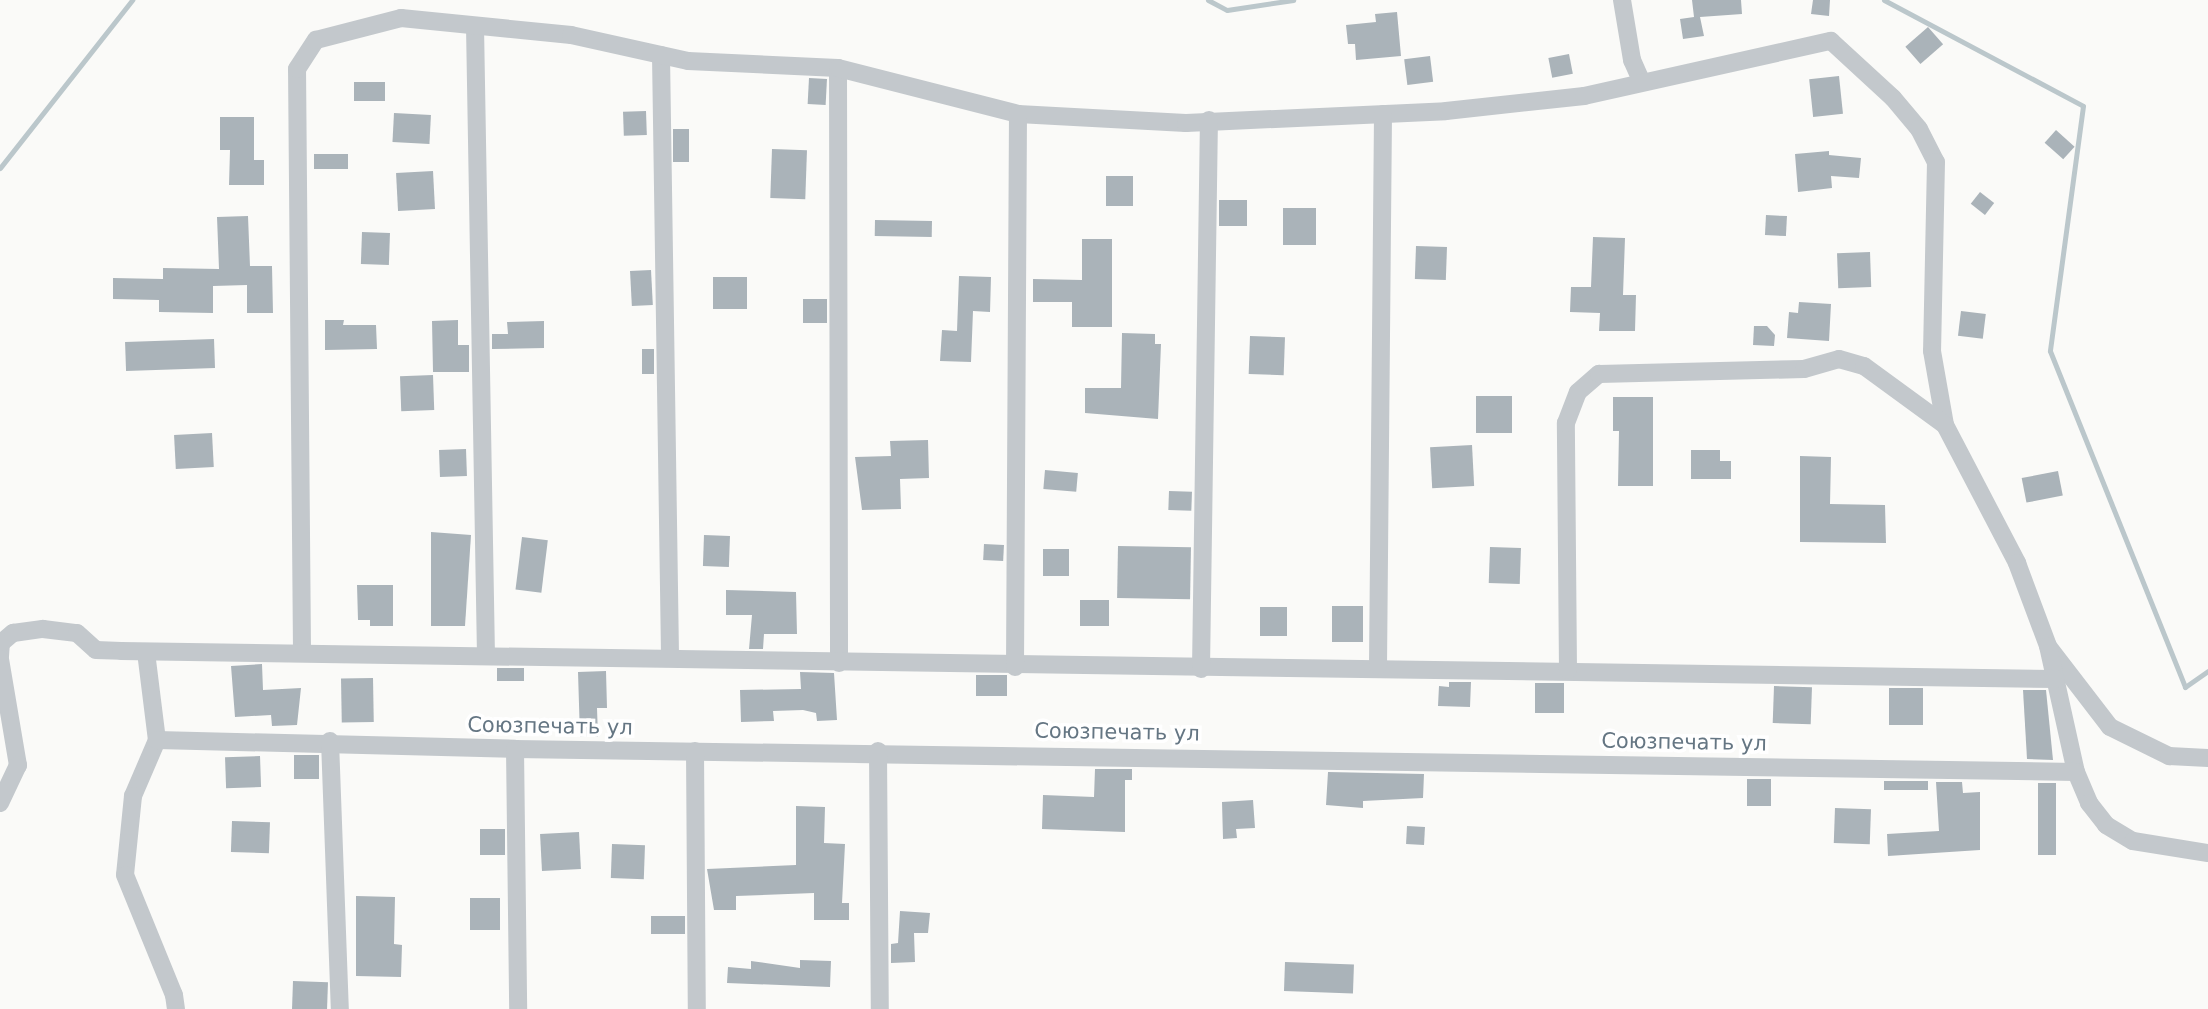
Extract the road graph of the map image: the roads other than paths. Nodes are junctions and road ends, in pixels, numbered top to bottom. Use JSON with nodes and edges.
{"nodes":[{"id":1,"x":1622,"y":0,"type":"edge"},
{"id":2,"x":475,"y":26,"type":"junction"},
{"id":3,"x":661,"y":55,"type":"junction"},
{"id":4,"x":838,"y":68,"type":"junction"},
{"id":5,"x":1641,"y":80,"type":"junction"},
{"id":6,"x":1018,"y":114,"type":"junction"},
{"id":7,"x":1383,"y":114,"type":"junction"},
{"id":8,"x":1209,"y":121,"type":"junction"},
{"id":9,"x":1945,"y":425,"type":"junction"},
{"id":10,"x":2048,"y":646,"type":"junction"},
{"id":11,"x":0,"y":650,"type":"edge"},
{"id":12,"x":302,"y":651,"type":"junction"},
{"id":13,"x":146,"y":652,"type":"junction"},
{"id":14,"x":486,"y":655,"type":"junction"},
{"id":15,"x":670,"y":658,"type":"junction"},
{"id":16,"x":839,"y":663,"type":"junction"},
{"id":17,"x":1378,"y":666,"type":"junction"},
{"id":18,"x":1015,"y":667,"type":"junction"},
{"id":19,"x":1201,"y":669,"type":"junction"},
{"id":20,"x":1568,"y":670,"type":"junction"},
{"id":21,"x":2056,"y":679,"type":"junction"},
{"id":22,"x":157,"y":740,"type":"junction"},
{"id":23,"x":330,"y":741,"type":"junction"},
{"id":24,"x":515,"y":749,"type":"junction"},
{"id":25,"x":695,"y":751,"type":"junction"},
{"id":26,"x":878,"y":751,"type":"junction"},
{"id":27,"x":2208,"y":758,"type":"edge"},
{"id":28,"x":2076,"y":772,"type":"junction"},
{"id":29,"x":0,"y":803,"type":"edge"},
{"id":30,"x":2208,"y":853,"type":"edge"},
{"id":31,"x":176,"y":1009,"type":"edge"},
{"id":32,"x":340,"y":1009,"type":"edge"},
{"id":33,"x":519,"y":1009,"type":"edge"},
{"id":34,"x":697,"y":1009,"type":"edge"},
{"id":35,"x":880,"y":1009,"type":"edge"}],
"edges":[{"from":1,"to":5,"type":"street"},
{"from":2,"to":3,"type":"street"},
{"from":2,"to":12,"type":"street"},
{"from":2,"to":14,"type":"street"},
{"from":3,"to":4,"type":"street"},
{"from":3,"to":15,"type":"street"},
{"from":4,"to":6,"type":"street"},
{"from":4,"to":16,"type":"street"},
{"from":5,"to":7,"type":"street"},
{"from":5,"to":9,"type":"street"},
{"from":6,"to":8,"type":"street"},
{"from":6,"to":18,"type":"street"},
{"from":7,"to":8,"type":"street"},
{"from":7,"to":17,"type":"street"},
{"from":8,"to":19,"type":"street"},
{"from":9,"to":10,"type":"street"},
{"from":9,"to":20,"type":"street"},
{"from":10,"to":21,"type":"street"},
{"from":10,"to":27,"type":"street"},
{"from":11,"to":13,"type":"street"},
{"from":11,"to":29,"type":"street"},
{"from":12,"to":13,"type":"street"},
{"from":12,"to":14,"type":"street"},
{"from":13,"to":22,"type":"street"},
{"from":14,"to":15,"type":"street"},
{"from":15,"to":16,"type":"street"},
{"from":16,"to":18,"type":"street"},
{"from":17,"to":19,"type":"street"},
{"from":17,"to":20,"type":"street"},
{"from":18,"to":19,"type":"street"},
{"from":20,"to":21,"type":"street"},
{"from":21,"to":28,"type":"street"},
{"from":22,"to":23,"type":"street","name":"Союзпечать ул"},
{"from":22,"to":31,"type":"street"},
{"from":23,"to":24,"type":"street","name":"Союзпечать ул"},
{"from":23,"to":32,"type":"street"},
{"from":24,"to":25,"type":"street","name":"Союзпечать ул"},
{"from":24,"to":33,"type":"street"},
{"from":25,"to":26,"type":"street","name":"Союзпечать ул"},
{"from":25,"to":34,"type":"street"},
{"from":26,"to":28,"type":"street","name":"Союзпечать ул"},
{"from":26,"to":35,"type":"street"},
{"from":28,"to":30,"type":"street"}]}
